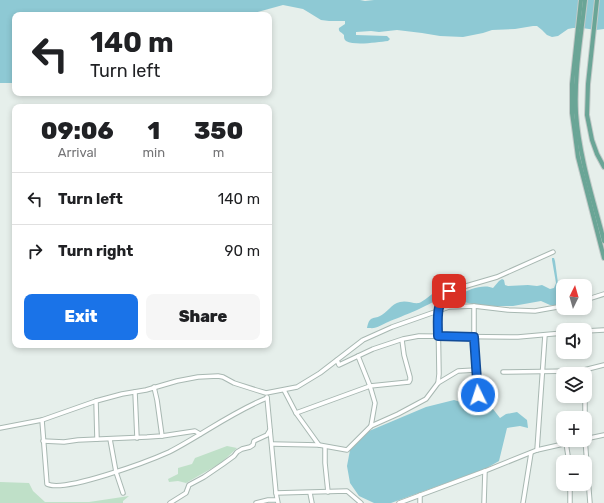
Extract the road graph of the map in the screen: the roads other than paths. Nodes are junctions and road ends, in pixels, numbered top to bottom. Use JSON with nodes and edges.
{"nodes":[{"id":1,"x":581,"y":0,"type":"edge"},
{"id":2,"x":585,"y":0,"type":"edge"},
{"id":3,"x":597,"y":0,"type":"edge"},
{"id":4,"x":579,"y":37,"type":"junction"},
{"id":5,"x":604,"y":166,"type":"edge"},
{"id":6,"x":604,"y":241,"type":"edge"},
{"id":7,"x":553,"y":252,"type":"dead end"},
{"id":8,"x":604,"y":258,"type":"edge"},
{"id":9,"x":604,"y":294,"type":"edge"},
{"id":10,"x":592,"y":298,"type":"edge"},
{"id":11,"x":474,"y":306,"type":"junction"},
{"id":12,"x":556,"y":307,"type":"edge"},
{"id":13,"x":438,"y":310,"type":"junction"},
{"id":14,"x":604,"y":330,"type":"edge"},
{"id":15,"x":592,"y":331,"type":"edge"},
{"id":16,"x":556,"y":334,"type":"edge"},
{"id":17,"x":545,"y":335,"type":"junction"},
{"id":18,"x":438,"y":336,"type":"junction"},
{"id":19,"x":474,"y":337,"type":"junction"},
{"id":20,"x":402,"y":340,"type":"junction"},
{"id":21,"x":358,"y":356,"type":"junction"},
{"id":22,"x":338,"y":360,"type":"junction"},
{"id":23,"x":604,"y":365,"type":"edge"},
{"id":24,"x":592,"y":369,"type":"edge"},
{"id":25,"x":476,"y":370,"type":"junction"},
{"id":26,"x":503,"y":372,"type":"dead end"},
{"id":27,"x":542,"y":372,"type":"junction"},
{"id":28,"x":556,"y":372,"type":"edge"},
{"id":29,"x":438,"y":383,"type":"junction"},
{"id":30,"x":370,"y":386,"type":"junction"},
{"id":31,"x":154,"y":388,"type":"junction"},
{"id":32,"x":284,"y":390,"type":"junction"},
{"id":33,"x":135,"y":392,"type":"junction"},
{"id":34,"x":266,"y":392,"type":"junction"},
{"id":35,"x":478,"y":395,"type":"dead end"},
{"id":36,"x":267,"y":398,"type":"junction"},
{"id":37,"x":96,"y":401,"type":"junction"},
{"id":38,"x":296,"y":413,"type":"junction"},
{"id":39,"x":42,"y":420,"type":"junction"},
{"id":40,"x":371,"y":426,"type":"junction"},
{"id":41,"x":0,"y":428,"type":"edge"},
{"id":42,"x":270,"y":430,"type":"junction"},
{"id":43,"x":200,"y":434,"type":"junction"},
{"id":44,"x":604,"y":435,"type":"edge"},
{"id":45,"x":162,"y":436,"type":"junction"},
{"id":46,"x":137,"y":438,"type":"junction"},
{"id":47,"x":592,"y":438,"type":"edge"},
{"id":48,"x":97,"y":439,"type":"junction"},
{"id":49,"x":110,"y":439,"type":"junction"},
{"id":50,"x":44,"y":441,"type":"junction"},
{"id":51,"x":272,"y":444,"type":"junction"},
{"id":52,"x":318,"y":445,"type":"junction"},
{"id":53,"x":325,"y":446,"type":"junction"},
{"id":54,"x":556,"y":446,"type":"edge"},
{"id":55,"x":586,"y":447,"type":"edge"},
{"id":56,"x":537,"y":450,"type":"junction"},
{"id":57,"x":531,"y":453,"type":"junction"},
{"id":58,"x":485,"y":471,"type":"junction"},
{"id":59,"x":116,"y":472,"type":"junction"},
{"id":60,"x":570,"y":491,"type":"edge"},
{"id":61,"x":310,"y":492,"type":"junction"},
{"id":62,"x":328,"y":492,"type":"junction"},
{"id":63,"x":123,"y":493,"type":"dead end"},
{"id":64,"x":276,"y":494,"type":"junction"},
{"id":65,"x":420,"y":495,"type":"junction"},
{"id":66,"x":278,"y":501,"type":"edge"},
{"id":67,"x":170,"y":503,"type":"edge"},
{"id":68,"x":256,"y":503,"type":"edge"},
{"id":69,"x":312,"y":503,"type":"edge"},
{"id":70,"x":361,"y":503,"type":"edge"},
{"id":71,"x":399,"y":503,"type":"edge"},
{"id":72,"x":420,"y":503,"type":"edge"},
{"id":73,"x":484,"y":503,"type":"edge"},
{"id":74,"x":523,"y":503,"type":"edge"},
{"id":75,"x":570,"y":503,"type":"edge"},
{"id":76,"x":590,"y":503,"type":"edge"}],
"edges":[{"from":1,"to":4,"type":"main road"},
{"from":2,"to":4,"type":"main road"},
{"from":3,"to":5,"type":"main road"},
{"from":4,"to":6,"type":"main road"},
{"from":4,"to":8,"type":"main road"},
{"from":7,"to":13,"type":"street"},
{"from":9,"to":10,"type":"street"},
{"from":11,"to":12,"type":"street"},
{"from":11,"to":13,"type":"street"},
{"from":11,"to":19,"type":"street"},
{"from":13,"to":18,"type":"street"},
{"from":13,"to":22,"type":"street"},
{"from":14,"to":15,"type":"street"},
{"from":16,"to":17,"type":"street"},
{"from":17,"to":19,"type":"street"},
{"from":17,"to":27,"type":"street"},
{"from":18,"to":19,"type":"street"},
{"from":18,"to":20,"type":"street"},
{"from":18,"to":29,"type":"street"},
{"from":19,"to":25,"type":"street"},
{"from":20,"to":21,"type":"street"},
{"from":20,"to":30,"type":"street"},
{"from":21,"to":22,"type":"street"},
{"from":21,"to":30,"type":"street"},
{"from":22,"to":32,"type":"street"},
{"from":23,"to":24,"type":"street"},
{"from":25,"to":29,"type":"street"},
{"from":25,"to":35,"type":"street"},
{"from":26,"to":27,"type":"street"},
{"from":27,"to":28,"type":"street"},
{"from":27,"to":56,"type":"street"},
{"from":29,"to":40,"type":"street"},
{"from":30,"to":38,"type":"street"},
{"from":30,"to":40,"type":"street"},
{"from":31,"to":33,"type":"street"},
{"from":31,"to":34,"type":"street"},
{"from":31,"to":45,"type":"street"},
{"from":32,"to":34,"type":"street"},
{"from":32,"to":38,"type":"street"},
{"from":33,"to":37,"type":"street"},
{"from":33,"to":46,"type":"street"},
{"from":34,"to":36,"type":"street"},
{"from":36,"to":42,"type":"street"},
{"from":36,"to":43,"type":"street"},
{"from":37,"to":39,"type":"street"},
{"from":37,"to":48,"type":"street"},
{"from":38,"to":52,"type":"street"},
{"from":39,"to":41,"type":"street"},
{"from":39,"to":50,"type":"street"},
{"from":40,"to":53,"type":"street"},
{"from":42,"to":51,"type":"street"},
{"from":42,"to":67,"type":"street"},
{"from":43,"to":45,"type":"street"},
{"from":43,"to":59,"type":"street"},
{"from":44,"to":47,"type":"street"},
{"from":45,"to":46,"type":"street"},
{"from":46,"to":49,"type":"street"},
{"from":48,"to":49,"type":"street"},
{"from":48,"to":50,"type":"street"},
{"from":49,"to":59,"type":"street"},
{"from":50,"to":59,"type":"street"},
{"from":51,"to":52,"type":"street"},
{"from":51,"to":64,"type":"street"},
{"from":52,"to":53,"type":"street"},
{"from":53,"to":62,"type":"street"},
{"from":54,"to":56,"type":"street"},
{"from":55,"to":76,"type":"street"},
{"from":56,"to":57,"type":"street"},
{"from":57,"to":58,"type":"street"},
{"from":57,"to":74,"type":"street"},
{"from":58,"to":65,"type":"street"},
{"from":58,"to":73,"type":"street"},
{"from":59,"to":63,"type":"street"},
{"from":60,"to":75,"type":"street"},
{"from":61,"to":62,"type":"street"},
{"from":61,"to":64,"type":"street"},
{"from":61,"to":69,"type":"street"},
{"from":62,"to":70,"type":"street"},
{"from":64,"to":66,"type":"street"},
{"from":65,"to":71,"type":"street"},
{"from":65,"to":72,"type":"street"},
{"from":66,"to":68,"type":"street"}]}
